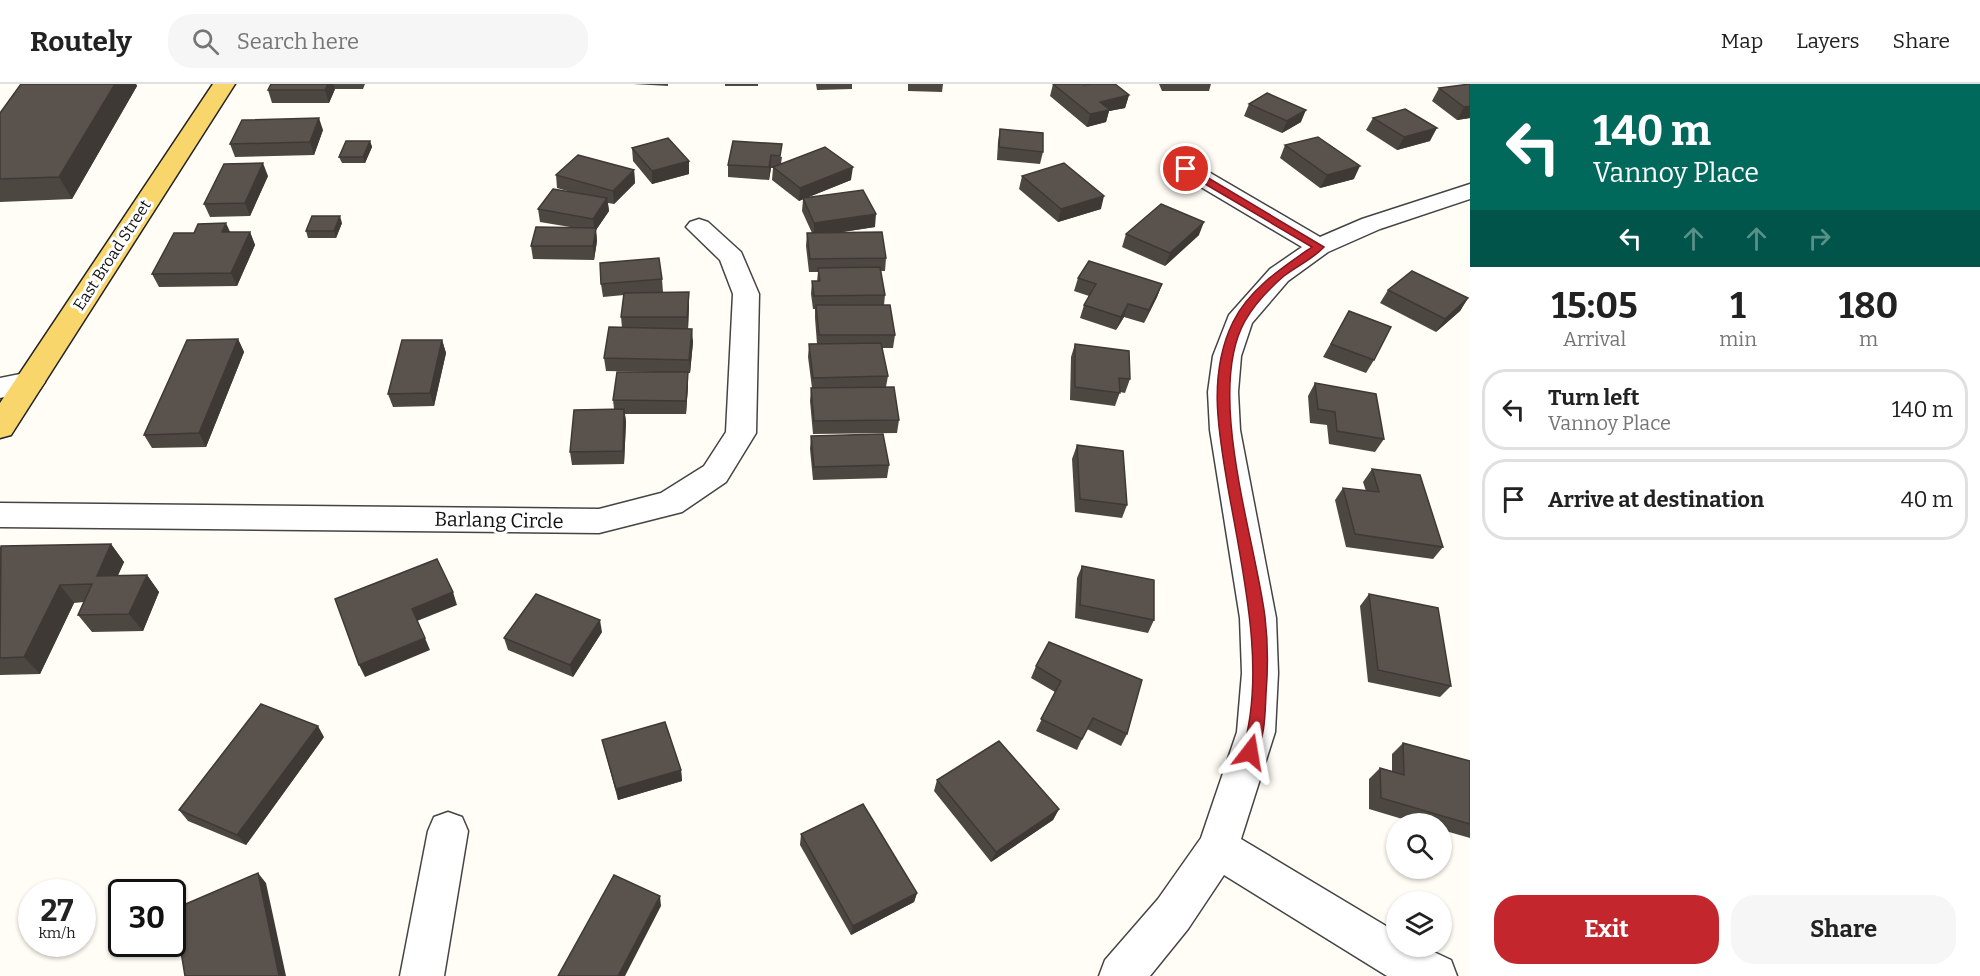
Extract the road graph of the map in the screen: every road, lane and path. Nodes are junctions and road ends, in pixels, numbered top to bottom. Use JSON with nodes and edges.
{"nodes":[{"id":1,"x":224,"y":84,"type":"edge"},
{"id":2,"x":1186,"y":169,"type":"dead end"},
{"id":3,"x":1470,"y":190,"type":"edge"},
{"id":4,"x":699,"y":227,"type":"dead end"},
{"id":5,"x":1319,"y":247,"type":"junction"},
{"id":6,"x":30,"y":382,"type":"junction"},
{"id":7,"x":0,"y":388,"type":"edge"},
{"id":8,"x":0,"y":427,"type":"edge"},
{"id":9,"x":0,"y":515,"type":"edge"},
{"id":10,"x":448,"y":831,"type":"dead end"},
{"id":11,"x":1218,"y":848,"type":"junction"},
{"id":12,"x":422,"y":976,"type":"edge"},
{"id":13,"x":1120,"y":976,"type":"edge"},
{"id":14,"x":1435,"y":976,"type":"edge"}],
"edges":[{"from":1,"to":6,"type":"main road","name":"East Broad Street"},
{"from":2,"to":5,"type":"street"},
{"from":3,"to":5,"type":"street"},
{"from":4,"to":9,"type":"street","name":"Barlang Circle"},
{"from":5,"to":11,"type":"street"},
{"from":6,"to":7,"type":"street"},
{"from":6,"to":8,"type":"main road","name":"East Broad Street"},
{"from":10,"to":12,"type":"street"},
{"from":11,"to":13,"type":"street"},
{"from":11,"to":14,"type":"street"}]}
